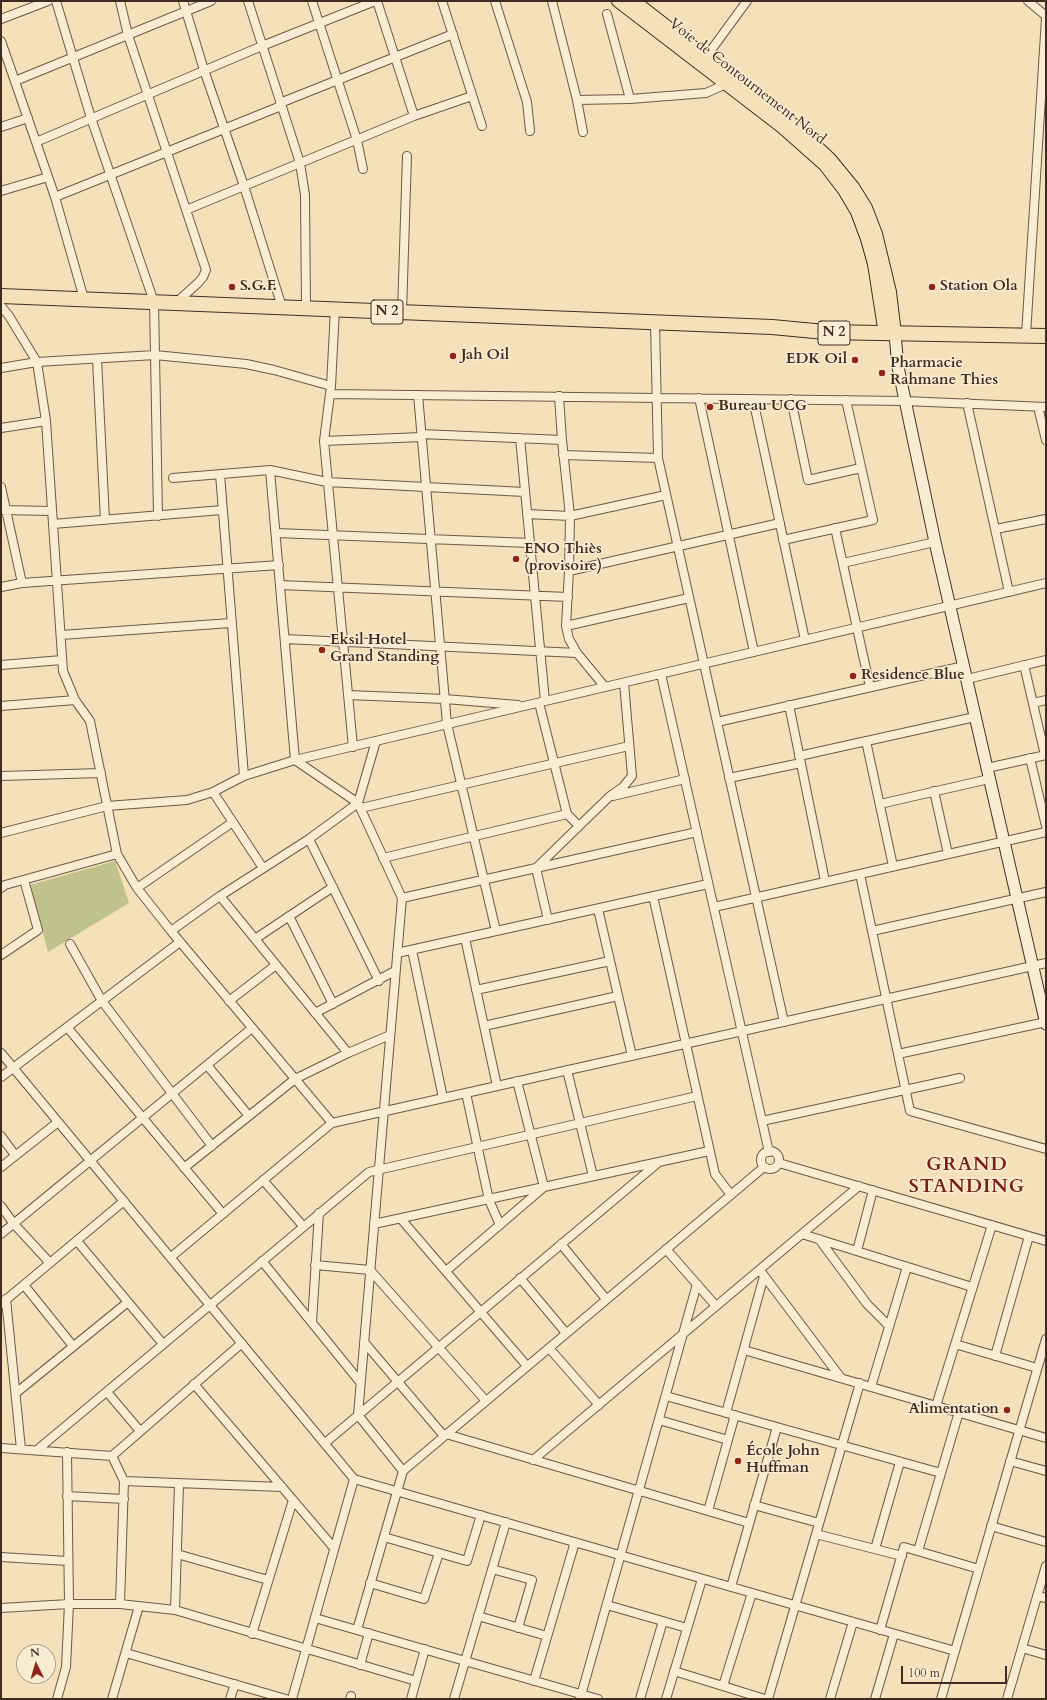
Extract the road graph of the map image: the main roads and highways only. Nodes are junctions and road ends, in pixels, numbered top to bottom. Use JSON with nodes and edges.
{"nodes":[{"id":1,"x":618,"y":1,"type":"edge"},
{"id":2,"x":634,"y":1,"type":"edge"},
{"id":3,"x":796,"y":133,"type":"junction"},
{"id":4,"x":1,"y":296,"type":"edge"},
{"id":5,"x":889,"y":330,"type":"junction"},
{"id":6,"x":1046,"y":336,"type":"edge"}],
"edges":[{"from":1,"to":3,"type":"main road","name":"Voie de Contournement Nord"},
{"from":2,"to":3,"type":"main road","name":"Voie de Contournement Nord"},
{"from":3,"to":5,"type":"main road","name":"Voie de Contournement Nord"},
{"from":4,"to":5,"type":"highway","number":"N 2"},
{"from":5,"to":6,"type":"highway","number":"N 2"}]}
